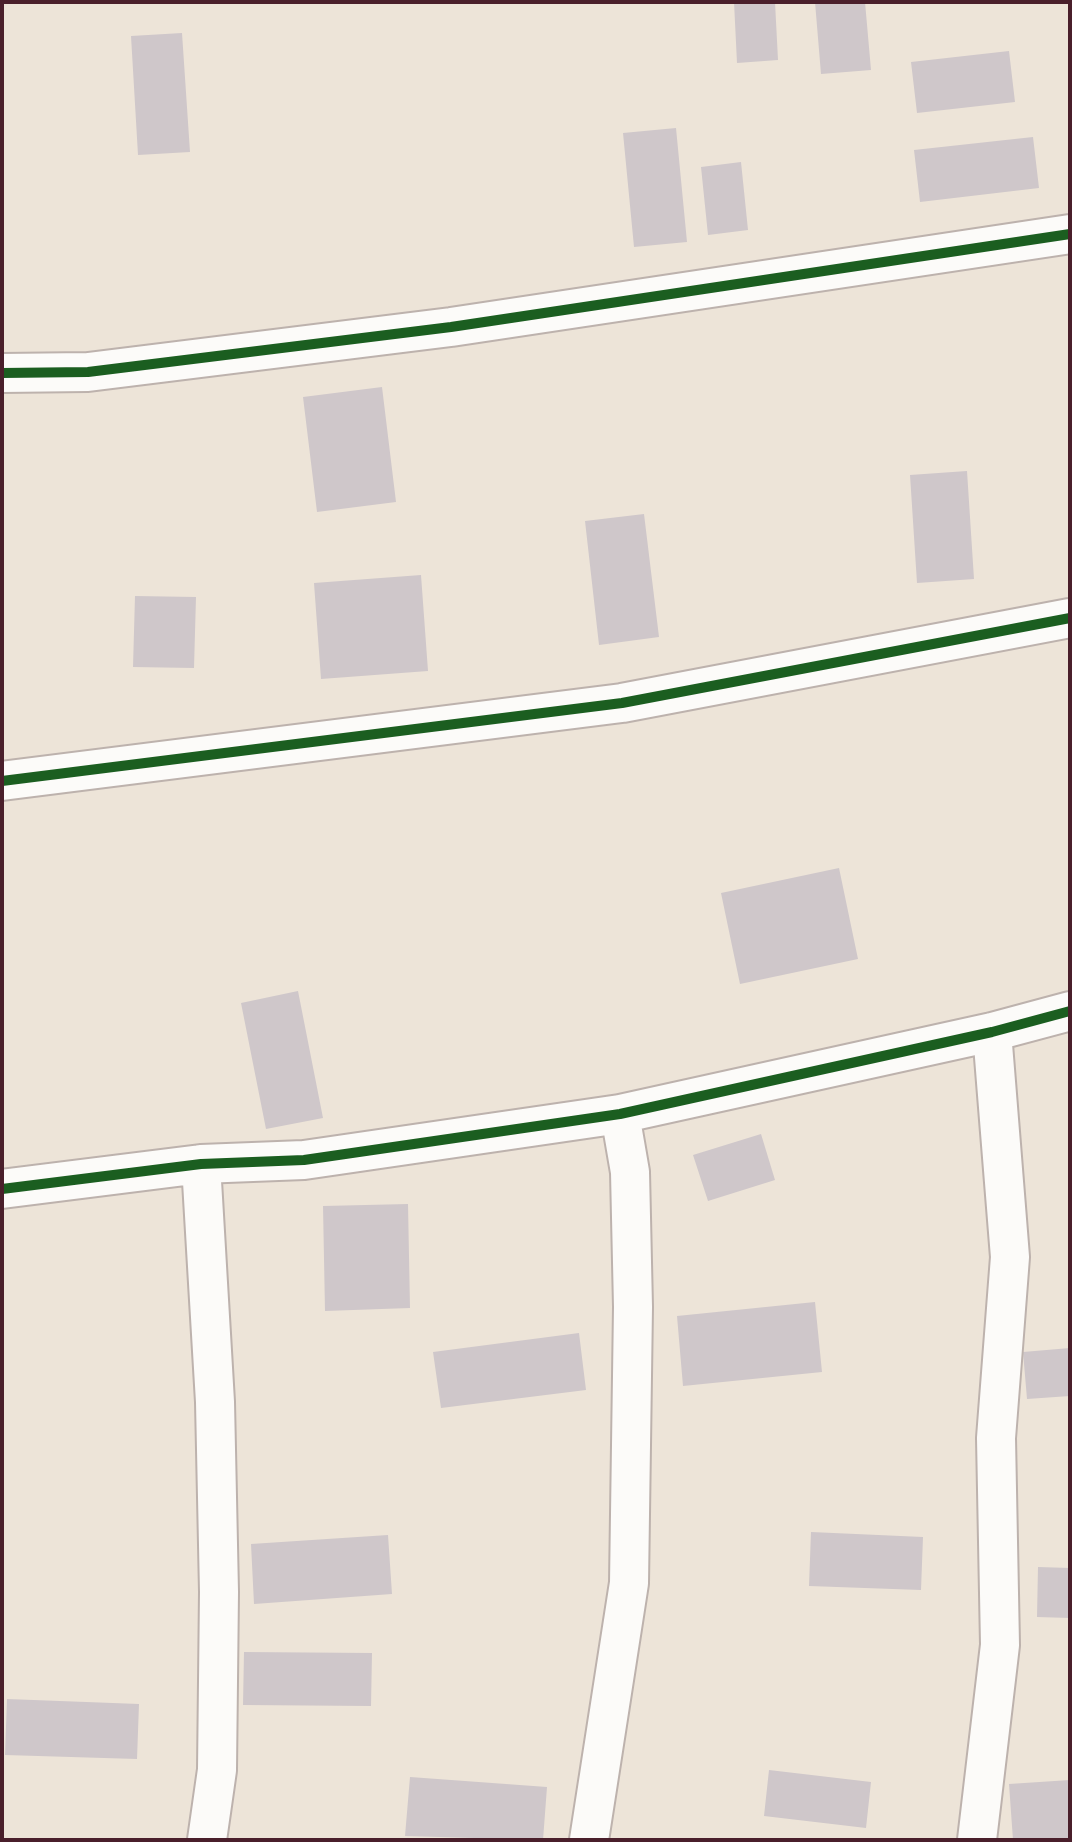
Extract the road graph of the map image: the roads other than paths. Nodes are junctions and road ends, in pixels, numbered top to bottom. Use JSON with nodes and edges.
{"nodes":[{"id":1,"x":1070,"y":234,"type":"edge"},
{"id":2,"x":2,"y":373,"type":"edge"},
{"id":3,"x":1070,"y":618,"type":"edge"},
{"id":4,"x":2,"y":781,"type":"edge"},
{"id":5,"x":1070,"y":1011,"type":"edge"},
{"id":6,"x":992,"y":1032,"type":"junction"},
{"id":7,"x":620,"y":1114,"type":"junction"},
{"id":8,"x":201,"y":1164,"type":"junction"},
{"id":9,"x":2,"y":1189,"type":"edge"},
{"id":10,"x":207,"y":1840,"type":"edge"},
{"id":11,"x":589,"y":1840,"type":"edge"},
{"id":12,"x":977,"y":1840,"type":"edge"}],
"edges":[{"from":1,"to":2,"type":"street"},
{"from":3,"to":4,"type":"street"},
{"from":5,"to":6,"type":"street"},
{"from":6,"to":7,"type":"street"},
{"from":6,"to":12,"type":"street"},
{"from":7,"to":8,"type":"street"},
{"from":7,"to":11,"type":"street"},
{"from":8,"to":9,"type":"street"},
{"from":8,"to":10,"type":"street"}]}
